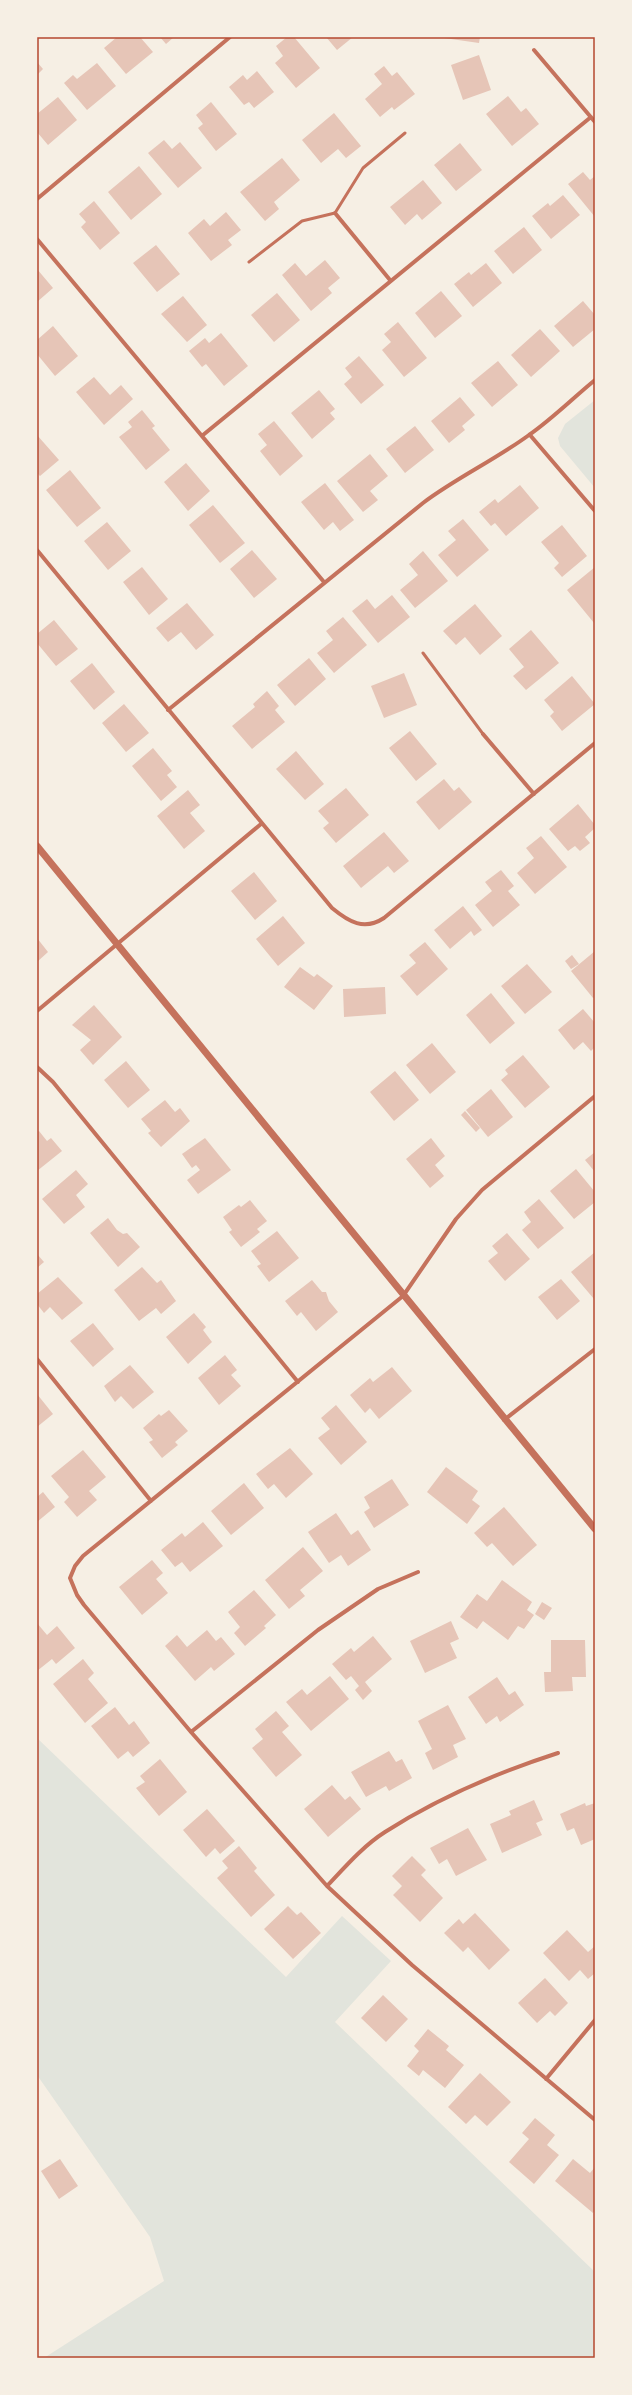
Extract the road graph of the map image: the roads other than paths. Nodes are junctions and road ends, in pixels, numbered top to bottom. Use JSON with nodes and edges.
{"nodes":[{"id":1,"x":230,"y":37,"type":"edge"},
{"id":2,"x":534,"y":50,"type":"dead end"},
{"id":3,"x":591,"y":117,"type":"junction"},
{"id":4,"x":595,"y":122,"type":"edge"},
{"id":5,"x":405,"y":133,"type":"dead end"},
{"id":6,"x":37,"y":199,"type":"edge"},
{"id":7,"x":335,"y":213,"type":"junction"},
{"id":8,"x":37,"y":239,"type":"edge"},
{"id":9,"x":249,"y":262,"type":"dead end"},
{"id":10,"x":390,"y":280,"type":"junction"},
{"id":11,"x":595,"y":380,"type":"edge"},
{"id":12,"x":203,"y":435,"type":"junction"},
{"id":13,"x":530,"y":435,"type":"junction"},
{"id":14,"x":595,"y":511,"type":"edge"},
{"id":15,"x":37,"y":550,"type":"edge"},
{"id":16,"x":324,"y":582,"type":"junction"},
{"id":17,"x":423,"y":653,"type":"dead end"},
{"id":18,"x":168,"y":710,"type":"junction"},
{"id":19,"x":483,"y":734,"type":"joint"},
{"id":20,"x":595,"y":743,"type":"edge"},
{"id":21,"x":534,"y":794,"type":"junction"},
{"id":22,"x":261,"y":824,"type":"junction"},
{"id":23,"x":37,"y":846,"type":"edge"},
{"id":24,"x":118,"y":944,"type":"junction"},
{"id":25,"x":37,"y":1011,"type":"edge"},
{"id":26,"x":37,"y":1067,"type":"edge"},
{"id":27,"x":595,"y":1096,"type":"edge"},
{"id":28,"x":403,"y":1296,"type":"junction"},
{"id":29,"x":595,"y":1350,"type":"edge"},
{"id":30,"x":37,"y":1359,"type":"edge"},
{"id":31,"x":298,"y":1382,"type":"junction"},
{"id":32,"x":504,"y":1420,"type":"junction"},
{"id":33,"x":151,"y":1501,"type":"junction"},
{"id":34,"x":595,"y":1529,"type":"edge"},
{"id":35,"x":418,"y":1572,"type":"dead end"},
{"id":36,"x":191,"y":1732,"type":"junction"},
{"id":37,"x":558,"y":1753,"type":"dead end"},
{"id":38,"x":327,"y":1886,"type":"junction"},
{"id":39,"x":595,"y":2020,"type":"edge"},
{"id":40,"x":546,"y":2079,"type":"junction"},
{"id":41,"x":595,"y":2120,"type":"edge"}],
"edges":[{"from":1,"to":6,"type":"street"},
{"from":2,"to":3,"type":"street"},
{"from":3,"to":4,"type":"street"},
{"from":3,"to":10,"type":"street"},
{"from":5,"to":7,"type":"lane"},
{"from":7,"to":9,"type":"lane"},
{"from":7,"to":10,"type":"street"},
{"from":8,"to":12,"type":"street"},
{"from":10,"to":12,"type":"street"},
{"from":11,"to":13,"type":"street"},
{"from":12,"to":16,"type":"street"},
{"from":13,"to":14,"type":"street"},
{"from":13,"to":16,"type":"street"},
{"from":15,"to":18,"type":"street"},
{"from":16,"to":18,"type":"street"},
{"from":17,"to":19,"type":"lane"},
{"from":18,"to":22,"type":"street"},
{"from":19,"to":21,"type":"street"},
{"from":20,"to":21,"type":"street"},
{"from":21,"to":22,"type":"street"},
{"from":22,"to":24,"type":"street"},
{"from":23,"to":24,"type":"street"},
{"from":24,"to":25,"type":"street"},
{"from":24,"to":28,"type":"street"},
{"from":26,"to":31,"type":"street"},
{"from":27,"to":28,"type":"street"},
{"from":28,"to":31,"type":"street"},
{"from":28,"to":32,"type":"street"},
{"from":29,"to":32,"type":"street"},
{"from":30,"to":33,"type":"street"},
{"from":31,"to":33,"type":"street"},
{"from":32,"to":34,"type":"street"},
{"from":33,"to":36,"type":"street"},
{"from":35,"to":36,"type":"street"},
{"from":36,"to":38,"type":"street"},
{"from":37,"to":38,"type":"street"},
{"from":38,"to":40,"type":"street"},
{"from":39,"to":40,"type":"street"},
{"from":40,"to":41,"type":"street"}]}
